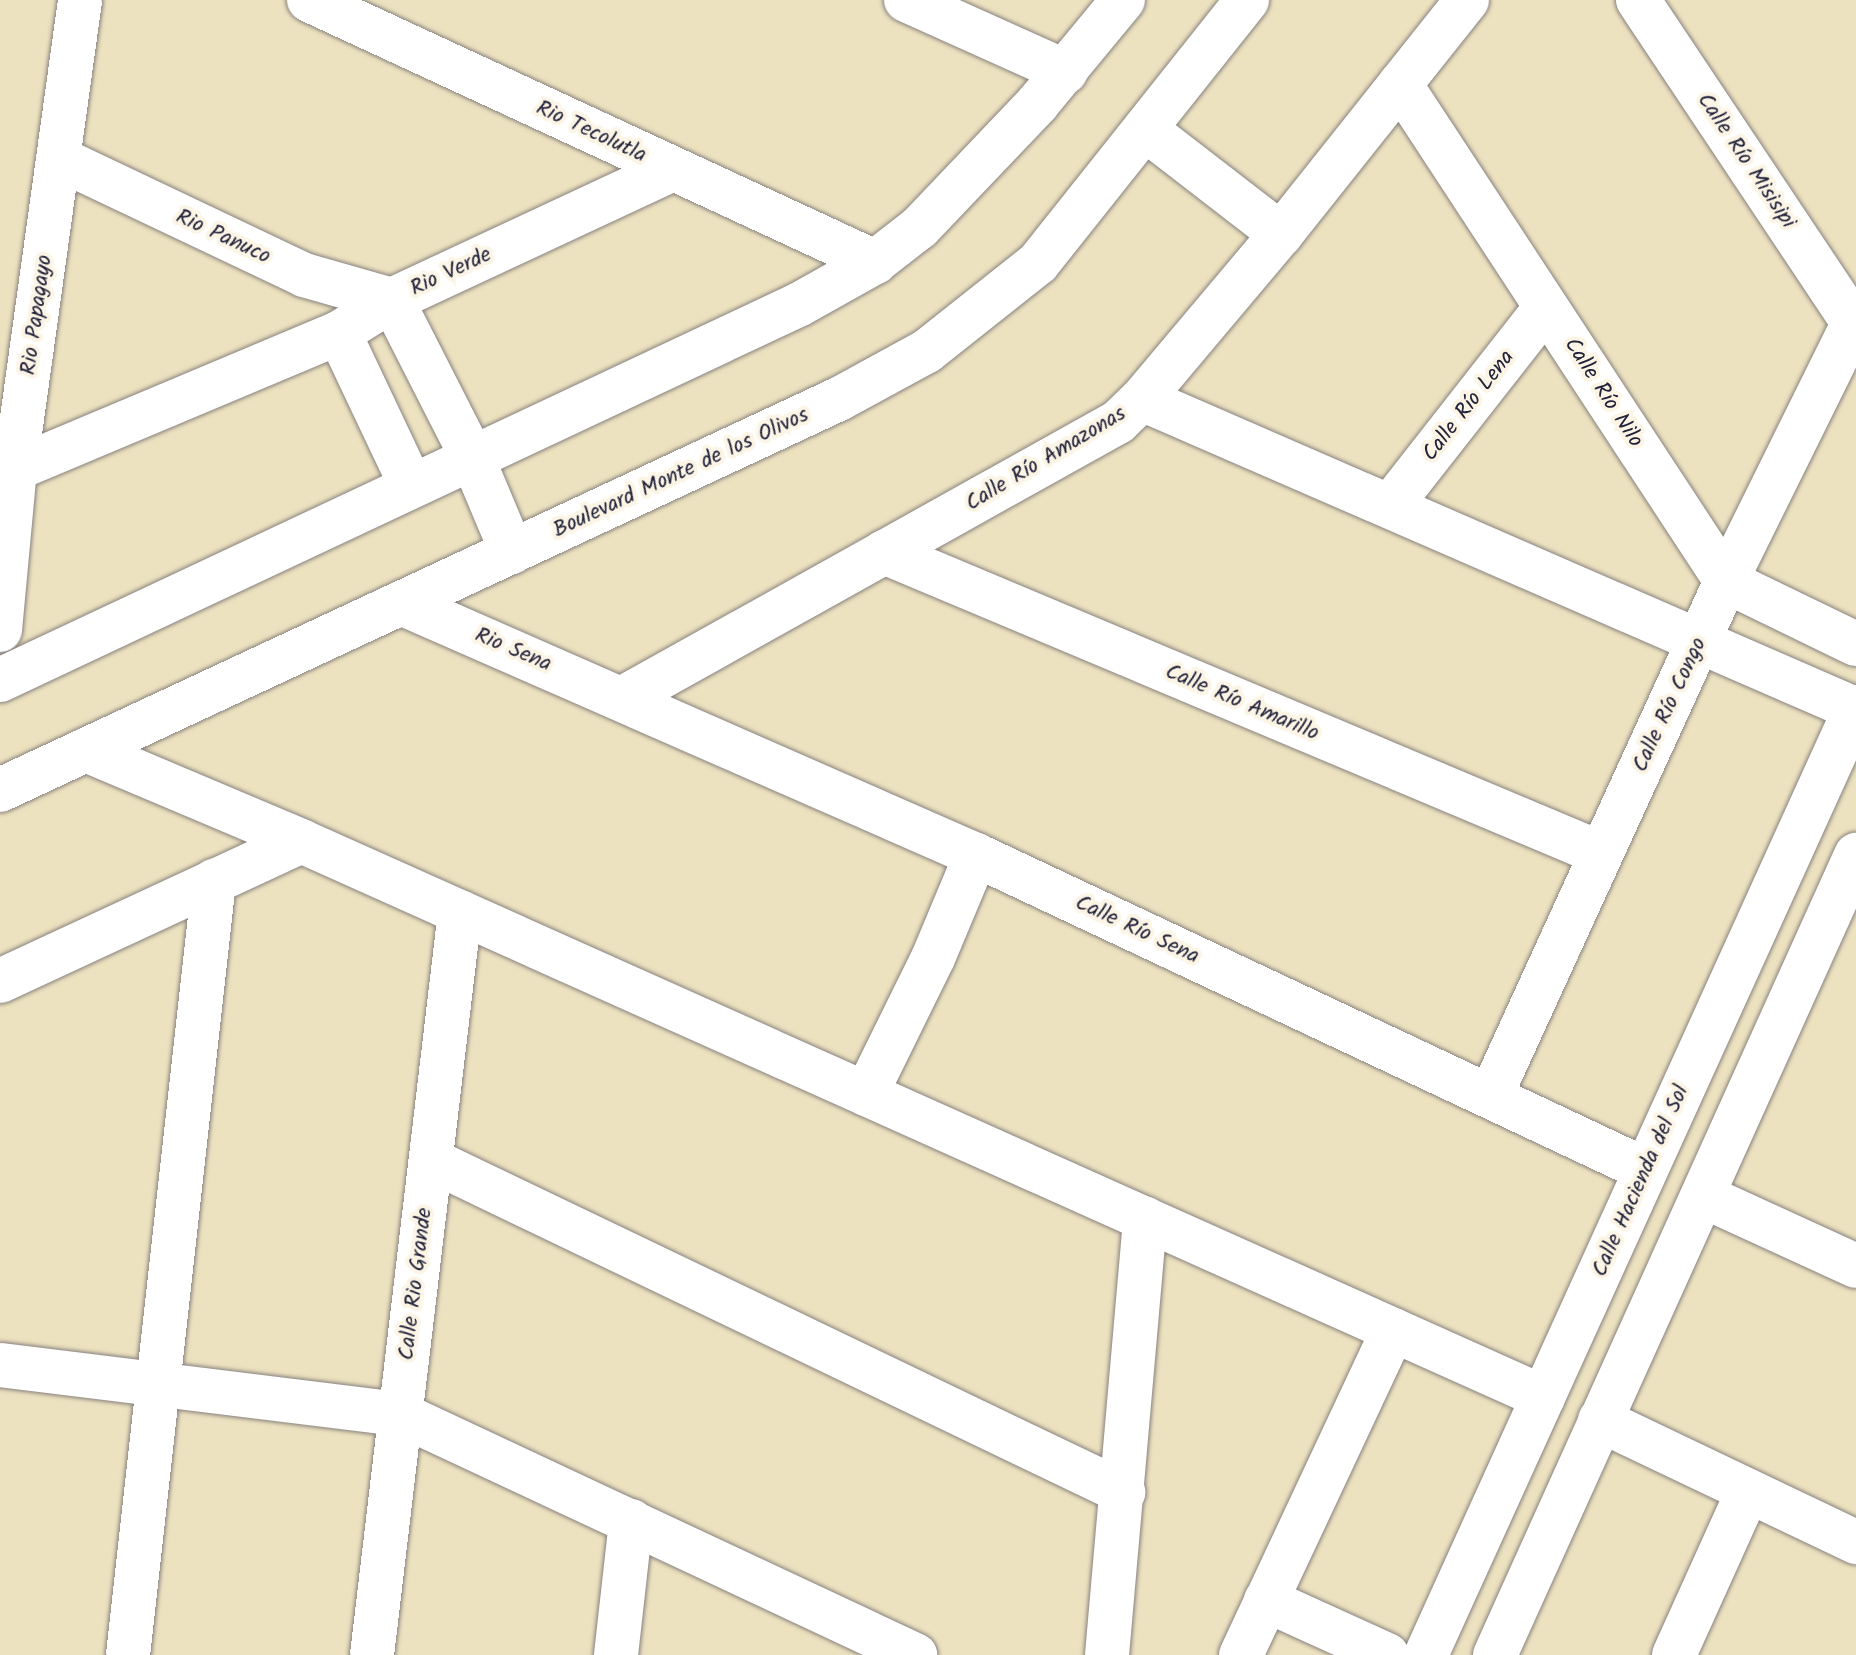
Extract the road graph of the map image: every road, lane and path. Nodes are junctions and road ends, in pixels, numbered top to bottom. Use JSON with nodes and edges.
{"nodes":[{"id":1,"x":80,"y":0,"type":"edge"},
{"id":2,"x":309,"y":0,"type":"edge"},
{"id":3,"x":909,"y":0,"type":"edge"},
{"id":4,"x":1123,"y":0,"type":"edge"},
{"id":5,"x":1247,"y":0,"type":"edge"},
{"id":6,"x":1467,"y":0,"type":"edge"},
{"id":7,"x":1638,"y":0,"type":"edge"},
{"id":8,"x":1066,"y":72,"type":"junction"},
{"id":9,"x":1400,"y":84,"type":"junction"},
{"id":10,"x":1145,"y":129,"type":"junction"},
{"id":11,"x":60,"y":159,"type":"junction"},
{"id":12,"x":671,"y":170,"type":"junction"},
{"id":13,"x":1281,"y":234,"type":"junction"},
{"id":14,"x":875,"y":262,"type":"junction"},
{"id":15,"x":392,"y":300,"type":"junction"},
{"id":16,"x":1546,"y":307,"type":"junction"},
{"id":17,"x":1855,"y":320,"type":"edge"},
{"id":18,"x":339,"y":333,"type":"junction"},
{"id":19,"x":1142,"y":399,"type":"junction"},
{"id":20,"x":472,"y":460,"type":"junction"},
{"id":21,"x":15,"y":469,"type":"junction"},
{"id":22,"x":411,"y":485,"type":"junction"},
{"id":23,"x":1391,"y":505,"type":"junction"},
{"id":24,"x":512,"y":552,"type":"junction"},
{"id":25,"x":884,"y":552,"type":"junction"},
{"id":26,"x":1726,"y":581,"type":"junction"},
{"id":27,"x":401,"y":603,"type":"junction"},
{"id":28,"x":0,"y":630,"type":"edge"},
{"id":29,"x":1701,"y":640,"type":"junction"},
{"id":30,"x":1856,"y":644,"type":"edge"},
{"id":31,"x":0,"y":680,"type":"edge"},
{"id":32,"x":625,"y":697,"type":"junction"},
{"id":33,"x":1856,"y":708,"type":"edge"},
{"id":34,"x":86,"y":750,"type":"junction"},
{"id":35,"x":0,"y":790,"type":"edge"},
{"id":36,"x":1809,"y":809,"type":"junction"},
{"id":37,"x":301,"y":841,"type":"junction"},
{"id":38,"x":1856,"y":841,"type":"edge"},
{"id":39,"x":1600,"y":853,"type":"junction"},
{"id":40,"x":976,"y":855,"type":"junction"},
{"id":41,"x":1856,"y":855,"type":"edge"},
{"id":42,"x":214,"y":881,"type":"junction"},
{"id":43,"x":460,"y":912,"type":"junction"},
{"id":44,"x":0,"y":981,"type":"edge"},
{"id":45,"x":866,"y":1094,"type":"junction"},
{"id":46,"x":1491,"y":1095,"type":"junction"},
{"id":47,"x":431,"y":1160,"type":"junction"},
{"id":48,"x":1646,"y":1170,"type":"junction"},
{"id":49,"x":1703,"y":1196,"type":"junction"},
{"id":50,"x":1145,"y":1219,"type":"junction"},
{"id":51,"x":1853,"y":1259,"type":"edge"},
{"id":52,"x":1393,"y":1330,"type":"junction"},
{"id":53,"x":0,"y":1365,"type":"edge"},
{"id":54,"x":158,"y":1384,"type":"junction"},
{"id":55,"x":1543,"y":1397,"type":"junction"},
{"id":56,"x":400,"y":1414,"type":"junction"},
{"id":57,"x":1600,"y":1420,"type":"junction"},
{"id":58,"x":1748,"y":1491,"type":"junction"},
{"id":59,"x":1123,"y":1492,"type":"junction"},
{"id":60,"x":1499,"y":1492,"type":"junction"},
{"id":61,"x":1556,"y":1519,"type":"junction"},
{"id":62,"x":631,"y":1521,"type":"junction"},
{"id":63,"x":1856,"y":1542,"type":"edge"},
{"id":64,"x":1266,"y":1600,"type":"junction"},
{"id":65,"x":857,"y":1642,"type":"edge"},
{"id":66,"x":128,"y":1655,"type":"edge"},
{"id":67,"x":372,"y":1655,"type":"edge"},
{"id":68,"x":616,"y":1655,"type":"edge"},
{"id":69,"x":915,"y":1655,"type":"edge"},
{"id":70,"x":1107,"y":1655,"type":"edge"},
{"id":71,"x":1241,"y":1655,"type":"edge"},
{"id":72,"x":1387,"y":1655,"type":"edge"},
{"id":73,"x":1426,"y":1655,"type":"edge"},
{"id":74,"x":1495,"y":1655,"type":"edge"},
{"id":75,"x":1674,"y":1655,"type":"edge"}],
"edges":[{"from":1,"to":11,"type":"street","name":"Rio Papagayo"},
{"from":2,"to":12,"type":"street","name":"Rio Tecolutla"},
{"from":3,"to":8,"type":"street"},
{"from":4,"to":8,"type":"street"},
{"from":5,"to":10,"type":"street","name":"Boulevard Monte de los Olivos"},
{"from":6,"to":9,"type":"street","name":"Calle Río Amazonas"},
{"from":7,"to":17,"type":"street","name":"Calle Río Misisipi"},
{"from":8,"to":14,"type":"street"},
{"from":9,"to":13,"type":"street","name":"Calle Río Amazonas"},
{"from":9,"to":16,"type":"street","name":"Calle Río Nilo"},
{"from":10,"to":13,"type":"street"},
{"from":10,"to":24,"type":"street","name":"Boulevard Monte de los Olivos"},
{"from":11,"to":15,"type":"street","name":"Rio Panuco"},
{"from":11,"to":21,"type":"street","name":"Rio Papagayo"},
{"from":12,"to":14,"type":"street","name":"Rio Tecolutla"},
{"from":12,"to":15,"type":"street","name":"Rio Verde"},
{"from":13,"to":19,"type":"street","name":"Calle Río Amazonas"},
{"from":14,"to":20,"type":"street"},
{"from":15,"to":18,"type":"street"},
{"from":15,"to":20,"type":"street","name":"Rio Verde"},
{"from":16,"to":23,"type":"street","name":"Calle Río Lena"},
{"from":16,"to":26,"type":"street","name":"Calle Río Nilo"},
{"from":17,"to":26,"type":"street","name":"Calle Río Congo"},
{"from":18,"to":21,"type":"street"},
{"from":18,"to":22,"type":"street"},
{"from":19,"to":23,"type":"street"},
{"from":19,"to":25,"type":"street","name":"Calle Río Amazonas"},
{"from":20,"to":22,"type":"street"},
{"from":20,"to":24,"type":"street","name":"Rio Verde"},
{"from":21,"to":28,"type":"street","name":"Rio Papagayo"},
{"from":22,"to":31,"type":"street"},
{"from":23,"to":29,"type":"street"},
{"from":24,"to":27,"type":"street","name":"Boulevard Monte de los Olivos"},
{"from":25,"to":32,"type":"street","name":"Calle Río Amazonas"},
{"from":25,"to":39,"type":"street","name":"Calle Río Amarillo"},
{"from":26,"to":29,"type":"street","name":"Calle Río Congo"},
{"from":26,"to":30,"type":"street"},
{"from":27,"to":32,"type":"street","name":"Rio Sena"},
{"from":27,"to":34,"type":"street","name":"Boulevard Monte de los Olivos"},
{"from":29,"to":33,"type":"street"},
{"from":29,"to":39,"type":"street","name":"Calle Río Congo"},
{"from":32,"to":40,"type":"street","name":"Calle Río Sena"},
{"from":33,"to":36,"type":"street","name":"Calle Hacienda del Sol"},
{"from":34,"to":35,"type":"street","name":"Boulevard Monte de los Olivos"},
{"from":34,"to":37,"type":"street"},
{"from":36,"to":38,"type":"street"},
{"from":36,"to":48,"type":"street","name":"Calle Hacienda del Sol"},
{"from":37,"to":42,"type":"street"},
{"from":37,"to":43,"type":"street"},
{"from":39,"to":46,"type":"street","name":"Calle Río Congo"},
{"from":40,"to":45,"type":"street"},
{"from":40,"to":46,"type":"street","name":"Calle Río Sena"},
{"from":41,"to":49,"type":"street"},
{"from":42,"to":44,"type":"street"},
{"from":42,"to":54,"type":"street"},
{"from":43,"to":45,"type":"street"},
{"from":43,"to":47,"type":"street","name":"Calle Rio Grande"},
{"from":45,"to":50,"type":"street"},
{"from":46,"to":48,"type":"street","name":"Calle Río Sena"},
{"from":47,"to":56,"type":"street","name":"Calle Rio Grande"},
{"from":47,"to":59,"type":"street"},
{"from":48,"to":55,"type":"street","name":"Calle Hacienda del Sol"},
{"from":49,"to":51,"type":"street"},
{"from":49,"to":57,"type":"street"},
{"from":50,"to":52,"type":"street"},
{"from":50,"to":59,"type":"street"},
{"from":52,"to":55,"type":"street"},
{"from":52,"to":64,"type":"street"},
{"from":53,"to":54,"type":"street"},
{"from":54,"to":56,"type":"street"},
{"from":54,"to":66,"type":"street"},
{"from":55,"to":60,"type":"street","name":"Calle Hacienda del Sol"},
{"from":56,"to":62,"type":"street"},
{"from":56,"to":67,"type":"street","name":"Calle Rio Grande"},
{"from":57,"to":58,"type":"street"},
{"from":57,"to":61,"type":"street"},
{"from":58,"to":63,"type":"street"},
{"from":58,"to":75,"type":"street"},
{"from":59,"to":70,"type":"street"},
{"from":60,"to":61,"type":"street"},
{"from":60,"to":73,"type":"street","name":"Calle Hacienda del Sol"},
{"from":61,"to":74,"type":"street"},
{"from":62,"to":65,"type":"street"},
{"from":62,"to":68,"type":"street"},
{"from":64,"to":71,"type":"street"},
{"from":64,"to":72,"type":"street"},
{"from":65,"to":69,"type":"street"}]}
